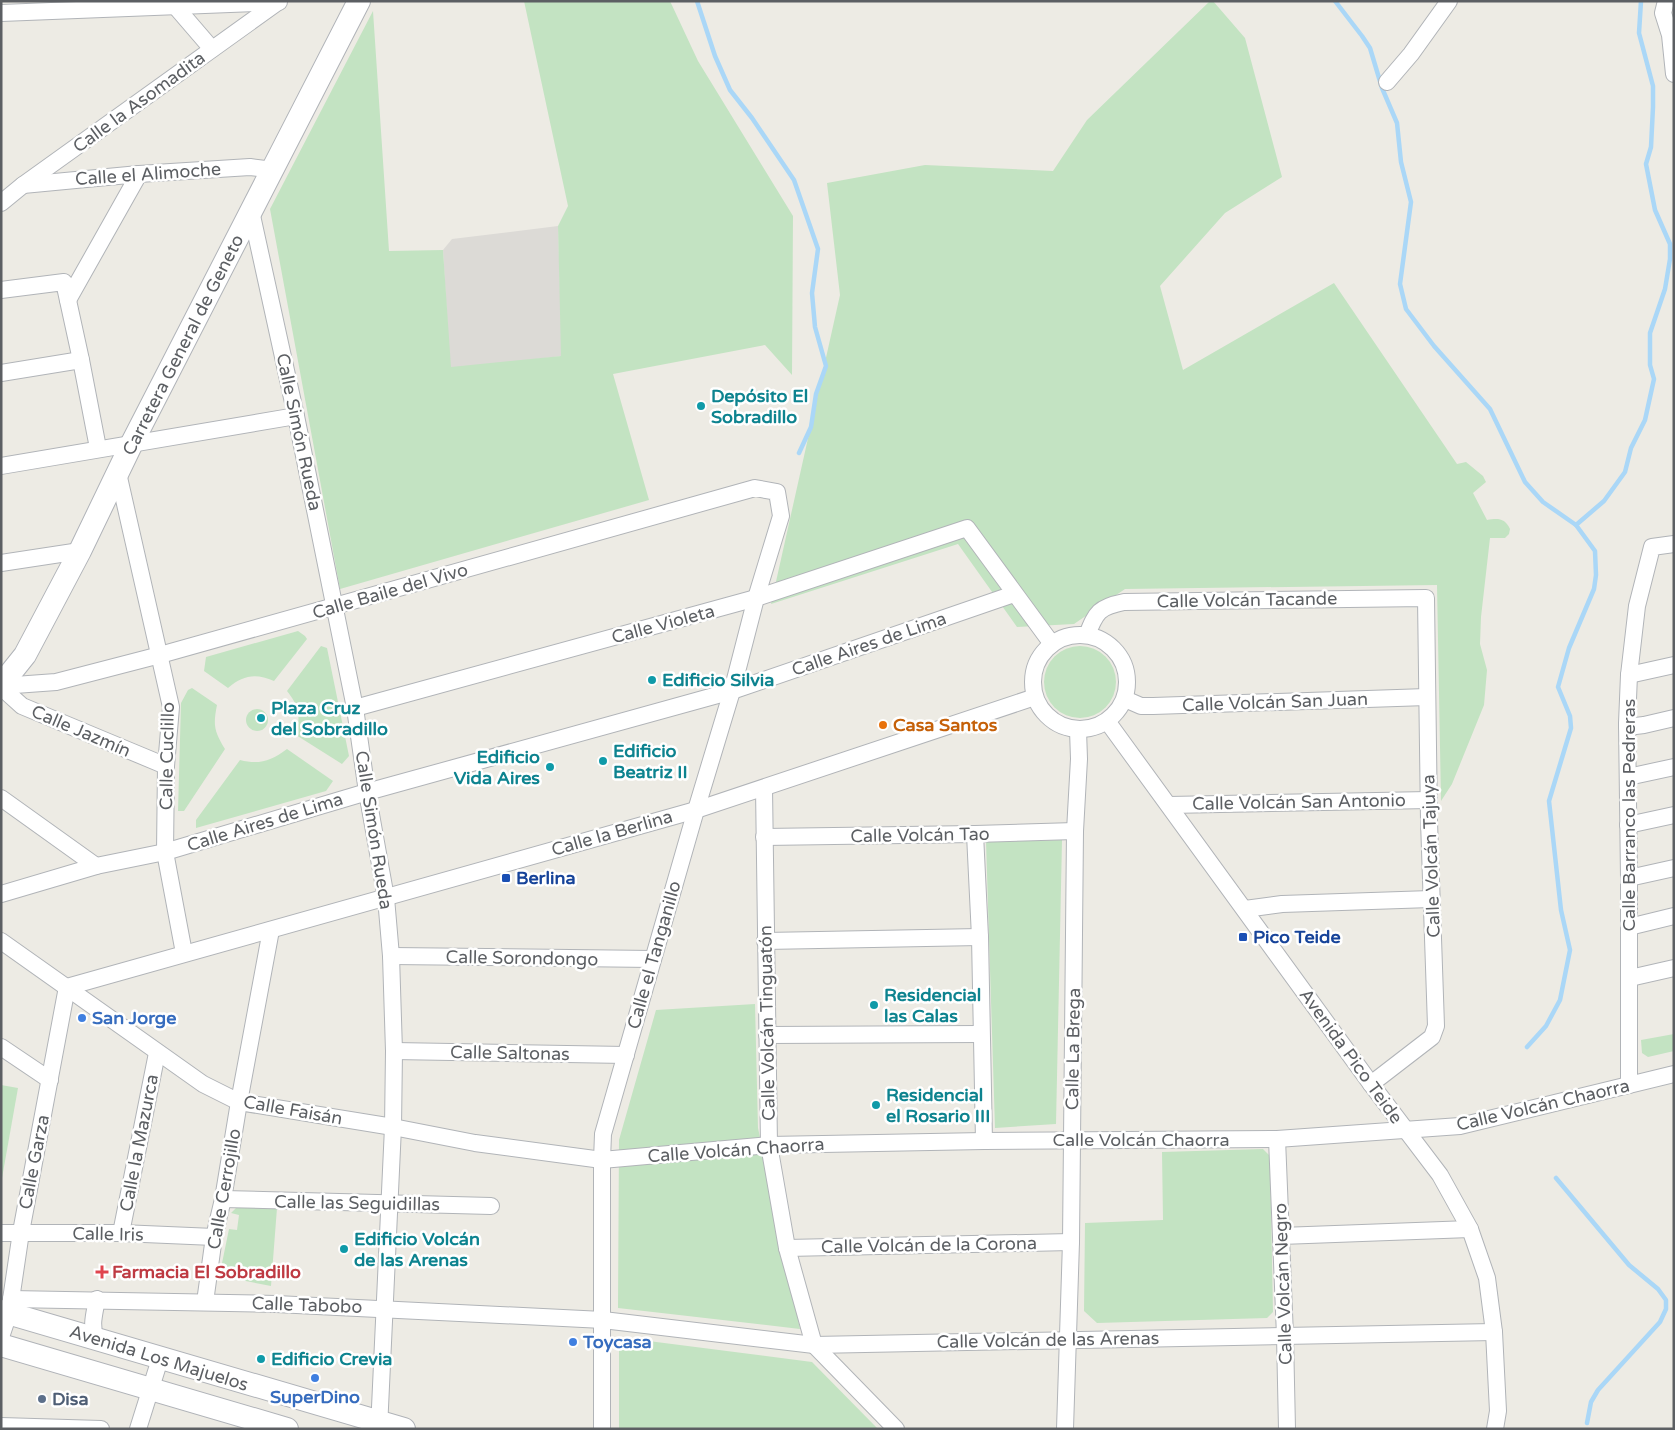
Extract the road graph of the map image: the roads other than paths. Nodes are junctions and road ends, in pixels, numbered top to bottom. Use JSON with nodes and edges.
{"nodes":[{"id":1,"x":286,"y":1,"type":"edge"},
{"id":2,"x":359,"y":1,"type":"edge"},
{"id":3,"x":1449,"y":1,"type":"edge"},
{"id":4,"x":278,"y":2,"type":"edge"},
{"id":5,"x":175,"y":6,"type":"junction"},
{"id":6,"x":14,"y":7,"type":"edge"},
{"id":7,"x":1668,"y":10,"type":"edge"},
{"id":8,"x":1,"y":13,"type":"edge"},
{"id":9,"x":1672,"y":36,"type":"edge"},
{"id":10,"x":212,"y":49,"type":"junction"},
{"id":11,"x":1674,"y":74,"type":"edge"},
{"id":12,"x":1386,"y":82,"type":"dead end"},
{"id":13,"x":273,"y":170,"type":"junction"},
{"id":14,"x":139,"y":174,"type":"junction"},
{"id":15,"x":23,"y":185,"type":"junction"},
{"id":16,"x":1,"y":204,"type":"edge"},
{"id":17,"x":252,"y":211,"type":"junction"},
{"id":18,"x":1,"y":290,"type":"edge"},
{"id":19,"x":68,"y":300,"type":"junction"},
{"id":20,"x":81,"y":360,"type":"junction"},
{"id":21,"x":1,"y":373,"type":"edge"},
{"id":22,"x":296,"y":416,"type":"junction"},
{"id":23,"x":132,"y":443,"type":"junction"},
{"id":24,"x":98,"y":448,"type":"junction"},
{"id":25,"x":1,"y":466,"type":"edge"},
{"id":26,"x":118,"y":473,"type":"junction"},
{"id":27,"x":777,"y":492,"type":"joint"},
{"id":28,"x":1674,"y":544,"type":"edge"},
{"id":29,"x":80,"y":551,"type":"junction"},
{"id":30,"x":1,"y":563,"type":"edge"},
{"id":31,"x":1014,"y":594,"type":"junction"},
{"id":32,"x":756,"y":598,"type":"junction"},
{"id":33,"x":1426,"y":598,"type":"joint"},
{"id":34,"x":335,"y":607,"type":"junction"},
{"id":35,"x":1087,"y":636,"type":"junction"},
{"id":36,"x":1052,"y":644,"type":"junction"},
{"id":37,"x":160,"y":655,"type":"junction"},
{"id":38,"x":1674,"y":665,"type":"edge"},
{"id":39,"x":1629,"y":675,"type":"junction"},
{"id":40,"x":1,"y":686,"type":"edge"},
{"id":41,"x":732,"y":691,"type":"junction"},
{"id":42,"x":1035,"y":697,"type":"junction"},
{"id":43,"x":1427,"y":697,"type":"junction"},
{"id":44,"x":1125,"y":698,"type":"junction"},
{"id":45,"x":355,"y":708,"type":"junction"},
{"id":46,"x":1674,"y":718,"type":"edge"},
{"id":47,"x":1107,"y":721,"type":"junction"},
{"id":48,"x":1627,"y":727,"type":"junction"},
{"id":49,"x":1078,"y":730,"type":"junction"},
{"id":50,"x":166,"y":766,"type":"junction"},
{"id":51,"x":1674,"y":766,"type":"edge"},
{"id":52,"x":1628,"y":777,"type":"junction"},
{"id":53,"x":764,"y":788,"type":"junction"},
{"id":54,"x":368,"y":792,"type":"junction"},
{"id":55,"x":1,"y":798,"type":"edge"},
{"id":56,"x":1429,"y":800,"type":"junction"},
{"id":57,"x":1169,"y":805,"type":"junction"},
{"id":58,"x":696,"y":810,"type":"junction"},
{"id":59,"x":1674,"y":815,"type":"edge"},
{"id":60,"x":1628,"y":826,"type":"junction"},
{"id":61,"x":1075,"y":831,"type":"junction"},
{"id":62,"x":975,"y":834,"type":"junction"},
{"id":63,"x":764,"y":837,"type":"junction"},
{"id":64,"x":165,"y":852,"type":"junction"},
{"id":65,"x":96,"y":866,"type":"junction"},
{"id":66,"x":1674,"y":868,"type":"edge"},
{"id":67,"x":1629,"y":878,"type":"junction"},
{"id":68,"x":1,"y":894,"type":"edge"},
{"id":69,"x":386,"y":898,"type":"junction"},
{"id":70,"x":1431,"y":899,"type":"junction"},
{"id":71,"x":1245,"y":910,"type":"junction"},
{"id":72,"x":1674,"y":916,"type":"edge"},
{"id":73,"x":1629,"y":927,"type":"junction"},
{"id":74,"x":271,"y":930,"type":"junction"},
{"id":75,"x":980,"y":937,"type":"junction"},
{"id":76,"x":1,"y":941,"type":"edge"},
{"id":77,"x":765,"y":942,"type":"junction"},
{"id":78,"x":184,"y":953,"type":"junction"},
{"id":79,"x":390,"y":956,"type":"junction"},
{"id":80,"x":653,"y":959,"type":"junction"},
{"id":81,"x":1674,"y":968,"type":"edge"},
{"id":82,"x":1630,"y":978,"type":"junction"},
{"id":83,"x":68,"y":987,"type":"junction"},
{"id":84,"x":981,"y":1034,"type":"junction"},
{"id":85,"x":766,"y":1035,"type":"junction"},
{"id":86,"x":1,"y":1048,"type":"edge"},
{"id":87,"x":394,"y":1051,"type":"junction"},
{"id":88,"x":158,"y":1053,"type":"junction"},
{"id":89,"x":626,"y":1055,"type":"junction"},
{"id":90,"x":1674,"y":1074,"type":"edge"},
{"id":91,"x":50,"y":1080,"type":"junction"},
{"id":92,"x":1371,"y":1084,"type":"junction"},
{"id":93,"x":1629,"y":1085,"type":"junction"},
{"id":94,"x":239,"y":1102,"type":"junction"},
{"id":95,"x":393,"y":1126,"type":"junction"},
{"id":96,"x":1405,"y":1129,"type":"junction"},
{"id":97,"x":1277,"y":1139,"type":"junction"},
{"id":98,"x":984,"y":1140,"type":"junction"},
{"id":99,"x":1072,"y":1140,"type":"junction"},
{"id":100,"x":769,"y":1144,"type":"junction"},
{"id":101,"x":602,"y":1160,"type":"junction"},
{"id":102,"x":223,"y":1200,"type":"junction"},
{"id":103,"x":389,"y":1203,"type":"junction"},
{"id":104,"x":491,"y":1206,"type":"dead end"},
{"id":105,"x":1470,"y":1229,"type":"junction"},
{"id":106,"x":20,"y":1232,"type":"junction"},
{"id":107,"x":1,"y":1233,"type":"edge"},
{"id":108,"x":121,"y":1233,"type":"junction"},
{"id":109,"x":1281,"y":1236,"type":"junction"},
{"id":110,"x":214,"y":1237,"type":"junction"},
{"id":111,"x":1071,"y":1242,"type":"junction"},
{"id":112,"x":787,"y":1248,"type":"junction"},
{"id":113,"x":97,"y":1299,"type":"junction"},
{"id":114,"x":206,"y":1302,"type":"junction"},
{"id":115,"x":7,"y":1308,"type":"edge"},
{"id":116,"x":384,"y":1308,"type":"junction"},
{"id":117,"x":603,"y":1320,"type":"junction"},
{"id":118,"x":1494,"y":1332,"type":"junction"},
{"id":119,"x":1285,"y":1336,"type":"junction"},
{"id":120,"x":1,"y":1337,"type":"edge"},
{"id":121,"x":96,"y":1338,"type":"junction"},
{"id":122,"x":1067,"y":1340,"type":"junction"},
{"id":123,"x":1,"y":1345,"type":"edge"},
{"id":124,"x":814,"y":1345,"type":"junction"},
{"id":125,"x":160,"y":1359,"type":"junction"},
{"id":126,"x":149,"y":1389,"type":"junction"},
{"id":127,"x":379,"y":1425,"type":"edge"},
{"id":128,"x":1,"y":1426,"type":"edge"},
{"id":129,"x":53,"y":1428,"type":"edge"},
{"id":130,"x":101,"y":1429,"type":"edge"},
{"id":131,"x":138,"y":1429,"type":"edge"},
{"id":132,"x":287,"y":1429,"type":"edge"},
{"id":133,"x":404,"y":1429,"type":"edge"},
{"id":134,"x":602,"y":1429,"type":"edge"},
{"id":135,"x":896,"y":1429,"type":"edge"},
{"id":136,"x":1065,"y":1429,"type":"edge"},
{"id":137,"x":1287,"y":1429,"type":"edge"},
{"id":138,"x":1495,"y":1429,"type":"edge"}],
"edges":[{"from":1,"to":4,"type":"street"},
{"from":2,"to":13,"type":"main road","name":"Carretera General de Geneto"},
{"from":3,"to":12,"type":"street"},
{"from":4,"to":5,"type":"street"},
{"from":4,"to":10,"type":"street","name":"Calle la Asomadita"},
{"from":5,"to":6,"type":"street"},
{"from":5,"to":10,"type":"street"},
{"from":6,"to":8,"type":"street"},
{"from":7,"to":9,"type":"street"},
{"from":9,"to":11,"type":"street"},
{"from":10,"to":15,"type":"street","name":"Calle la Asomadita"},
{"from":13,"to":14,"type":"street","name":"Calle el Alimoche"},
{"from":13,"to":17,"type":"main road","name":"Carretera General de Geneto"},
{"from":14,"to":15,"type":"street","name":"Calle el Alimoche"},
{"from":14,"to":19,"type":"street"},
{"from":15,"to":16,"type":"street","name":"Calle la Asomadita"},
{"from":17,"to":22,"type":"street","name":"Calle Simón Rueda"},
{"from":17,"to":23,"type":"main road","name":"Carretera General de Geneto"},
{"from":18,"to":19,"type":"street"},
{"from":19,"to":20,"type":"street"},
{"from":20,"to":21,"type":"street"},
{"from":20,"to":24,"type":"street"},
{"from":22,"to":23,"type":"street"},
{"from":22,"to":34,"type":"street","name":"Calle Simón Rueda"},
{"from":23,"to":24,"type":"street"},
{"from":23,"to":26,"type":"main road","name":"Carretera General de Geneto"},
{"from":24,"to":25,"type":"street"},
{"from":26,"to":29,"type":"main road","name":"Carretera General de Geneto"},
{"from":26,"to":37,"type":"street","name":"Calle Cuclillo"},
{"from":27,"to":32,"type":"street","name":"Calle el Tanganillo"},
{"from":27,"to":34,"type":"street","name":"Calle Baile del Vivo"},
{"from":28,"to":39,"type":"street","name":"Calle Barranco las Pedreras"},
{"from":29,"to":30,"type":"street"},
{"from":29,"to":40,"type":"main road","name":"Carretera General de Geneto"},
{"from":31,"to":32,"type":"street","name":"Calle Violeta"},
{"from":31,"to":36,"type":"street"},
{"from":31,"to":41,"type":"street","name":"Calle Aires de Lima"},
{"from":32,"to":41,"type":"street","name":"Calle el Tanganillo"},
{"from":32,"to":45,"type":"street","name":"Calle Violeta"},
{"from":33,"to":35,"type":"street","name":"Calle Volcán Tacande"},
{"from":33,"to":43,"type":"street","name":"Calle Volcán Tajuya"},
{"from":34,"to":37,"type":"street","name":"Calle Baile del Vivo"},
{"from":34,"to":45,"type":"street","name":"Calle Simón Rueda"},
{"from":35,"to":36,"type":"street"},
{"from":35,"to":44,"type":"street"},
{"from":36,"to":42,"type":"street"},
{"from":37,"to":40,"type":"street","name":"Calle Baile del Vivo"},
{"from":37,"to":50,"type":"street","name":"Calle Cuclillo"},
{"from":38,"to":39,"type":"street"},
{"from":39,"to":48,"type":"street","name":"Calle Barranco las Pedreras"},
{"from":40,"to":50,"type":"street","name":"Calle Jazmín"},
{"from":41,"to":54,"type":"street","name":"Calle Aires de Lima"},
{"from":41,"to":58,"type":"street","name":"Calle el Tanganillo"},
{"from":42,"to":49,"type":"street"},
{"from":42,"to":53,"type":"street","name":"Calle la Berlina"},
{"from":43,"to":44,"type":"street","name":"Calle Volcán San Juan"},
{"from":43,"to":56,"type":"street","name":"Calle Volcán Tajuya"},
{"from":44,"to":47,"type":"street"},
{"from":45,"to":54,"type":"street","name":"Calle Simón Rueda"},
{"from":46,"to":48,"type":"street"},
{"from":47,"to":49,"type":"street"},
{"from":47,"to":57,"type":"street","name":"Avenida Pico Teide"},
{"from":48,"to":52,"type":"street","name":"Calle Barranco las Pedreras"},
{"from":49,"to":61,"type":"street","name":"Calle La Brega"},
{"from":50,"to":64,"type":"street","name":"Calle Cuclillo"},
{"from":51,"to":52,"type":"street"},
{"from":52,"to":60,"type":"street","name":"Calle Barranco las Pedreras"},
{"from":53,"to":58,"type":"street","name":"Calle la Berlina"},
{"from":53,"to":63,"type":"street","name":"Calle Volcán Tinguatón"},
{"from":54,"to":64,"type":"street","name":"Calle Aires de Lima"},
{"from":54,"to":69,"type":"street","name":"Calle Simón Rueda"},
{"from":55,"to":65,"type":"street"},
{"from":56,"to":57,"type":"street","name":"Calle Volcán San Antonio"},
{"from":56,"to":70,"type":"street","name":"Calle Volcán Tajuya"},
{"from":57,"to":71,"type":"street","name":"Avenida Pico Teide"},
{"from":58,"to":69,"type":"street","name":"Calle la Berlina"},
{"from":58,"to":80,"type":"street","name":"Calle el Tanganillo"},
{"from":59,"to":60,"type":"street"},
{"from":60,"to":67,"type":"street","name":"Calle Barranco las Pedreras"},
{"from":61,"to":62,"type":"street","name":"Calle Volcán Tao"},
{"from":61,"to":99,"type":"street","name":"Calle La Brega"},
{"from":62,"to":63,"type":"street","name":"Calle Volcán Tao"},
{"from":62,"to":75,"type":"street"},
{"from":63,"to":77,"type":"street","name":"Calle Volcán Tinguatón"},
{"from":64,"to":65,"type":"street","name":"Calle Aires de Lima"},
{"from":64,"to":78,"type":"street","name":"Calle Cuclillo"},
{"from":65,"to":68,"type":"street","name":"Calle Aires de Lima"},
{"from":66,"to":67,"type":"street"},
{"from":67,"to":73,"type":"street","name":"Calle Barranco las Pedreras"},
{"from":69,"to":74,"type":"street","name":"Calle la Berlina"},
{"from":69,"to":79,"type":"street","name":"Calle Simón Rueda"},
{"from":70,"to":71,"type":"street"},
{"from":70,"to":92,"type":"street","name":"Calle Volcán Tajuya"},
{"from":71,"to":92,"type":"street","name":"Avenida Pico Teide"},
{"from":72,"to":73,"type":"street"},
{"from":73,"to":82,"type":"street","name":"Calle Barranco las Pedreras"},
{"from":74,"to":78,"type":"street","name":"Calle la Berlina"},
{"from":74,"to":94,"type":"street","name":"Calle Cerrojillo"},
{"from":75,"to":77,"type":"street"},
{"from":75,"to":84,"type":"street"},
{"from":76,"to":83,"type":"street","name":"Calle Faisán"},
{"from":77,"to":85,"type":"street","name":"Calle Volcán Tinguatón"},
{"from":78,"to":83,"type":"street","name":"Calle la Berlina"},
{"from":79,"to":80,"type":"street","name":"Calle Sorondongo"},
{"from":79,"to":87,"type":"street","name":"Calle Simón Rueda"},
{"from":80,"to":89,"type":"street","name":"Calle el Tanganillo"},
{"from":81,"to":82,"type":"street"},
{"from":82,"to":93,"type":"street","name":"Calle Barranco las Pedreras"},
{"from":83,"to":88,"type":"street","name":"Calle Faisán"},
{"from":83,"to":91,"type":"street","name":"Calle Garza"},
{"from":84,"to":85,"type":"street"},
{"from":84,"to":98,"type":"street"},
{"from":85,"to":100,"type":"street","name":"Calle Volcán Tinguatón"},
{"from":86,"to":91,"type":"street"},
{"from":87,"to":89,"type":"street","name":"Calle Saltonas"},
{"from":87,"to":95,"type":"street","name":"Calle Simón Rueda"},
{"from":88,"to":94,"type":"street","name":"Calle Faisán"},
{"from":88,"to":108,"type":"street","name":"Calle la Mazurca"},
{"from":89,"to":101,"type":"street","name":"Calle el Tanganillo"},
{"from":90,"to":93,"type":"street","name":"Calle Volcán Chaorra"},
{"from":91,"to":106,"type":"street","name":"Calle Garza"},
{"from":92,"to":96,"type":"street","name":"Avenida Pico Teide"},
{"from":93,"to":96,"type":"street","name":"Calle Volcán Chaorra"},
{"from":94,"to":95,"type":"street","name":"Calle Faisán"},
{"from":94,"to":102,"type":"street","name":"Calle Cerrojillo"},
{"from":95,"to":101,"type":"street","name":"Calle Faisán"},
{"from":95,"to":103,"type":"street","name":"Calle Simón Rueda"},
{"from":96,"to":97,"type":"street","name":"Calle Volcán Chaorra"},
{"from":96,"to":105,"type":"street","name":"Avenida Pico Teide"},
{"from":97,"to":99,"type":"street","name":"Calle Volcán Chaorra"},
{"from":97,"to":109,"type":"street","name":"Calle Volcán Negro"},
{"from":98,"to":99,"type":"street","name":"Calle Volcán Chaorra"},
{"from":98,"to":100,"type":"street","name":"Calle Volcán Chaorra"},
{"from":99,"to":111,"type":"street","name":"Calle La Brega"},
{"from":100,"to":101,"type":"street","name":"Calle Volcán Chaorra"},
{"from":100,"to":112,"type":"street","name":"Calle Volcán Tinguatón"},
{"from":101,"to":117,"type":"street","name":"Calle el Tanganillo"},
{"from":102,"to":103,"type":"street","name":"Calle las Seguidillas"},
{"from":102,"to":110,"type":"street","name":"Calle Cerrojillo"},
{"from":103,"to":104,"type":"street","name":"Calle las Seguidillas"},
{"from":103,"to":116,"type":"street","name":"Calle Simón Rueda"},
{"from":105,"to":109,"type":"street"},
{"from":105,"to":118,"type":"street","name":"Avenida Pico Teide"},
{"from":106,"to":107,"type":"street","name":"Calle Iris"},
{"from":106,"to":108,"type":"street","name":"Calle Iris"},
{"from":106,"to":115,"type":"street","name":"Calle Garza"},
{"from":108,"to":110,"type":"street","name":"Calle Iris"},
{"from":109,"to":119,"type":"street","name":"Calle Volcán Negro"},
{"from":110,"to":114,"type":"street","name":"Calle Cerrojillo"},
{"from":111,"to":112,"type":"street","name":"Calle Volcán de la Corona"},
{"from":111,"to":122,"type":"street","name":"Calle La Brega"},
{"from":112,"to":124,"type":"street","name":"Calle Volcán Tinguatón"},
{"from":113,"to":114,"type":"street","name":"Calle Tabobo"},
{"from":113,"to":115,"type":"street","name":"Calle Tabobo"},
{"from":113,"to":121,"type":"street"},
{"from":114,"to":116,"type":"street","name":"Calle Tabobo"},
{"from":115,"to":120,"type":"street","name":"Calle Garza"},
{"from":115,"to":121,"type":"main road","name":"Avenida Los Majuelos"},
{"from":116,"to":117,"type":"street","name":"Calle Tabobo"},
{"from":116,"to":127,"type":"street","name":"Calle Simón Rueda"},
{"from":117,"to":124,"type":"street","name":"Calle Volcán de las Arenas"},
{"from":117,"to":134,"type":"street","name":"Calle el Tanganillo"},
{"from":118,"to":119,"type":"street","name":"Calle Volcán de las Arenas"},
{"from":118,"to":138,"type":"street","name":"Avenida Pico Teide"},
{"from":119,"to":122,"type":"street","name":"Calle Volcán de las Arenas"},
{"from":119,"to":137,"type":"street","name":"Calle Volcán Negro"},
{"from":121,"to":125,"type":"main road","name":"Avenida Los Majuelos"},
{"from":122,"to":124,"type":"street","name":"Calle Volcán de las Arenas"},
{"from":122,"to":136,"type":"street","name":"Calle La Brega"},
{"from":123,"to":126,"type":"main road","name":"Avenida Los Majuelos"},
{"from":124,"to":135,"type":"street","name":"Calle Volcán Tinguatón"},
{"from":125,"to":126,"type":"street"},
{"from":125,"to":127,"type":"main road","name":"Avenida Los Majuelos"},
{"from":126,"to":131,"type":"street"},
{"from":126,"to":132,"type":"main road","name":"Avenida Los Majuelos"},
{"from":127,"to":133,"type":"main road","name":"Avenida Los Majuelos"},
{"from":128,"to":129,"type":"street"},
{"from":129,"to":130,"type":"street"}]}
